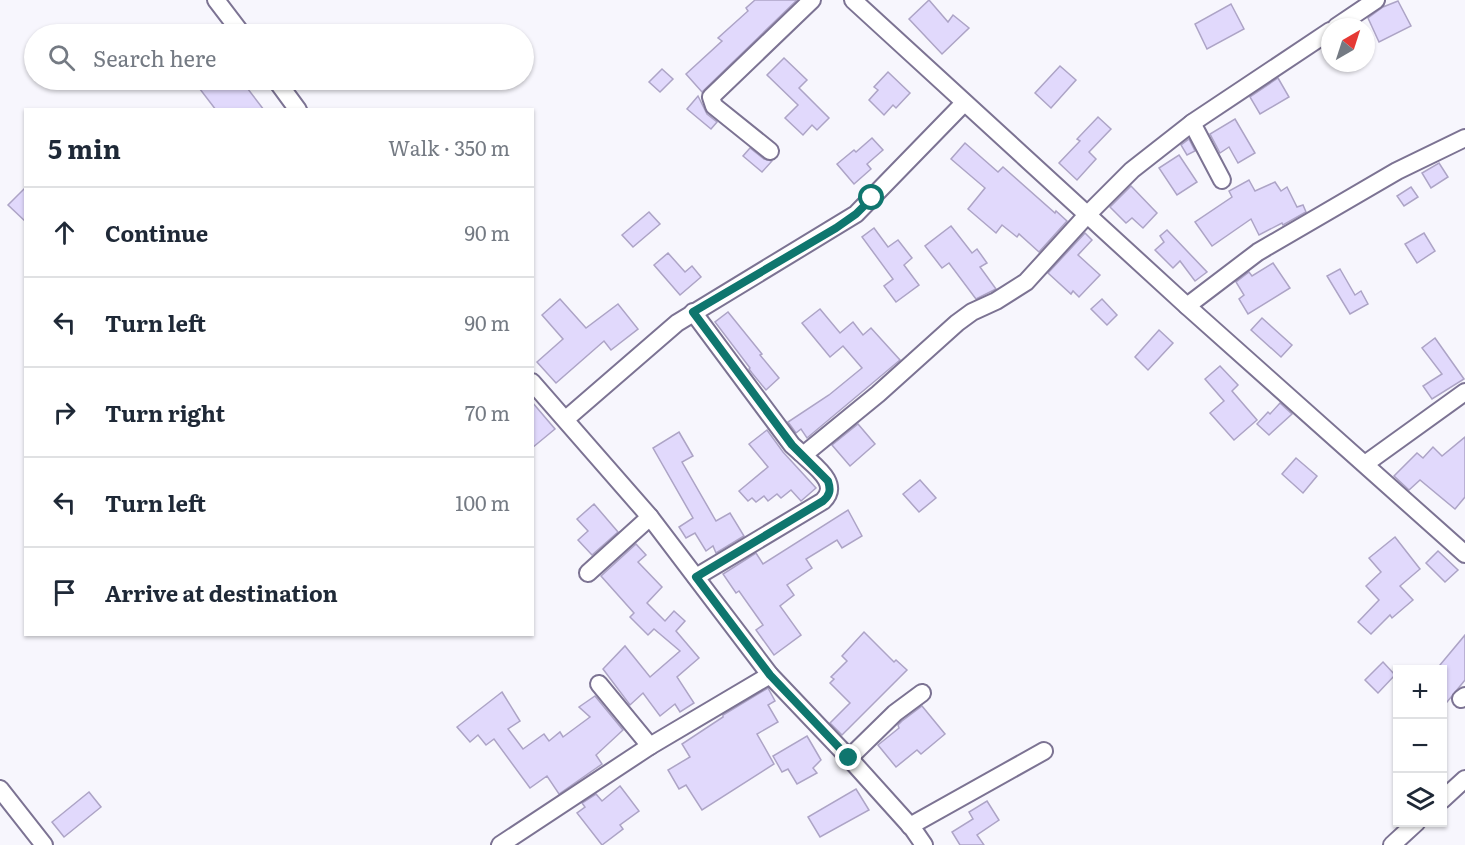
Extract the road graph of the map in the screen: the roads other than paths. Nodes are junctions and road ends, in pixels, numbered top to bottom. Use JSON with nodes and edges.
{"nodes":[{"id":1,"x":216,"y":0,"type":"edge"},
{"id":2,"x":812,"y":0,"type":"edge"},
{"id":3,"x":853,"y":0,"type":"edge"},
{"id":4,"x":1376,"y":0,"type":"edge"},
{"id":5,"x":1349,"y":18,"type":"edge"},
{"id":6,"x":234,"y":24,"type":"edge"},
{"id":7,"x":1321,"y":37,"type":"edge"},
{"id":8,"x":283,"y":90,"type":"edge"},
{"id":9,"x":964,"y":102,"type":"junction"},
{"id":10,"x":297,"y":108,"type":"edge"},
{"id":11,"x":1192,"y":123,"type":"junction"},
{"id":12,"x":1465,"y":138,"type":"edge"},
{"id":13,"x":770,"y":151,"type":"dead end"},
{"id":14,"x":1222,"y":180,"type":"dead end"},
{"id":15,"x":1087,"y":215,"type":"junction"},
{"id":16,"x":1187,"y":306,"type":"junction"},
{"id":17,"x":693,"y":312,"type":"junction"},
{"id":18,"x":534,"y":384,"type":"edge"},
{"id":19,"x":1465,"y":392,"type":"edge"},
{"id":20,"x":566,"y":419,"type":"junction"},
{"id":21,"x":801,"y":453,"type":"junction"},
{"id":22,"x":1365,"y":464,"type":"junction"},
{"id":23,"x":650,"y":517,"type":"junction"},
{"id":24,"x":1465,"y":554,"type":"edge"},
{"id":25,"x":588,"y":573,"type":"dead end"},
{"id":26,"x":696,"y":577,"type":"junction"},
{"id":27,"x":770,"y":675,"type":"junction"},
{"id":28,"x":599,"y":684,"type":"dead end"},
{"id":29,"x":922,"y":693,"type":"dead end"},
{"id":30,"x":650,"y":746,"type":"junction"},
{"id":31,"x":1044,"y":751,"type":"dead end"},
{"id":32,"x":849,"y":758,"type":"junction"},
{"id":33,"x":1465,"y":780,"type":"edge"},
{"id":34,"x":0,"y":789,"type":"edge"},
{"id":35,"x":1447,"y":796,"type":"edge"},
{"id":36,"x":910,"y":826,"type":"junction"},
{"id":37,"x":1412,"y":827,"type":"edge"},
{"id":38,"x":1396,"y":844,"type":"edge"},
{"id":39,"x":44,"y":845,"type":"edge"},
{"id":40,"x":500,"y":845,"type":"edge"},
{"id":41,"x":924,"y":845,"type":"edge"}],
"edges":[{"from":1,"to":6,"type":"street"},
{"from":2,"to":13,"type":"street"},
{"from":3,"to":9,"type":"street"},
{"from":4,"to":5,"type":"street"},
{"from":7,"to":11,"type":"street"},
{"from":8,"to":10,"type":"street"},
{"from":9,"to":15,"type":"street"},
{"from":9,"to":17,"type":"street"},
{"from":11,"to":14,"type":"street"},
{"from":11,"to":15,"type":"street"},
{"from":12,"to":16,"type":"street"},
{"from":15,"to":16,"type":"street"},
{"from":15,"to":21,"type":"street"},
{"from":16,"to":22,"type":"street"},
{"from":17,"to":20,"type":"street"},
{"from":17,"to":21,"type":"street"},
{"from":18,"to":20,"type":"street"},
{"from":19,"to":22,"type":"street"},
{"from":20,"to":23,"type":"street"},
{"from":21,"to":26,"type":"street"},
{"from":22,"to":24,"type":"street"},
{"from":23,"to":25,"type":"street"},
{"from":23,"to":26,"type":"street"},
{"from":26,"to":27,"type":"street"},
{"from":27,"to":30,"type":"street"},
{"from":27,"to":32,"type":"street"},
{"from":28,"to":30,"type":"street"},
{"from":29,"to":32,"type":"street"},
{"from":30,"to":40,"type":"street"},
{"from":31,"to":36,"type":"street"},
{"from":32,"to":36,"type":"street"},
{"from":33,"to":35,"type":"street"},
{"from":34,"to":39,"type":"street"},
{"from":36,"to":41,"type":"street"},
{"from":37,"to":38,"type":"street"}]}
